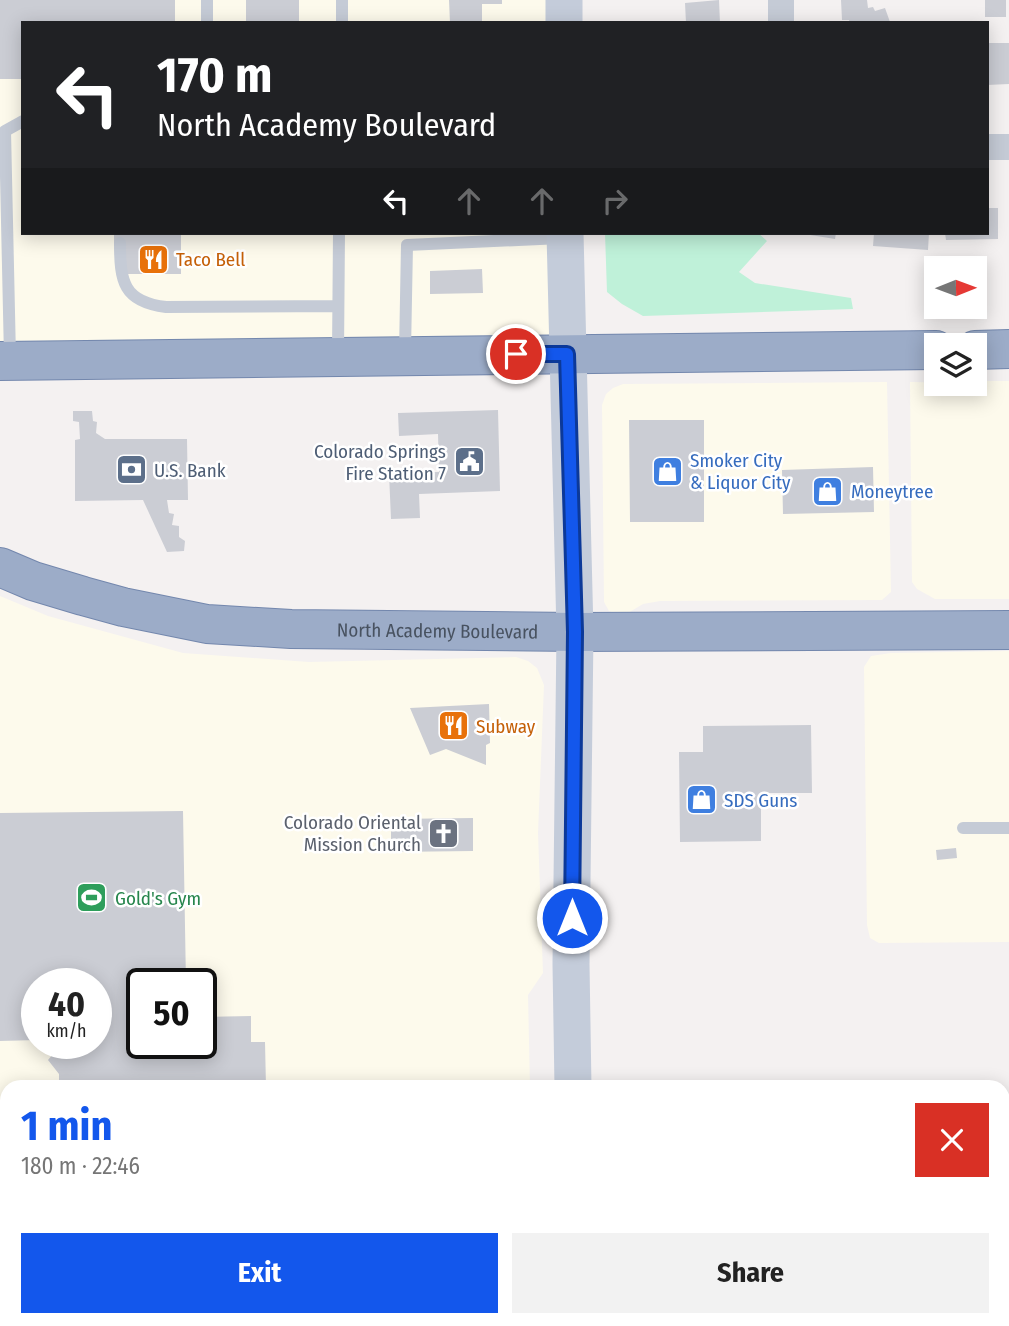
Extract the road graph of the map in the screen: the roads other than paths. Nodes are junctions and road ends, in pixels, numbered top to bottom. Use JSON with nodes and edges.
{"nodes":[{"id":1,"x":207,"y":0,"type":"edge"},
{"id":2,"x":342,"y":0,"type":"edge"},
{"id":3,"x":564,"y":0,"type":"edge"},
{"id":4,"x":781,"y":0,"type":"edge"},
{"id":5,"x":207,"y":21,"type":"edge"},
{"id":6,"x":342,"y":21,"type":"edge"},
{"id":7,"x":564,"y":21,"type":"edge"},
{"id":8,"x":781,"y":21,"type":"edge"},
{"id":9,"x":21,"y":122,"type":"edge"},
{"id":10,"x":989,"y":147,"type":"edge"},
{"id":11,"x":1009,"y":147,"type":"edge"},
{"id":12,"x":339,"y":235,"type":"edge"},
{"id":13,"x":565,"y":235,"type":"edge"},
{"id":14,"x":120,"y":243,"type":"dead end"},
{"id":15,"x":338,"y":306,"type":"junction"},
{"id":16,"x":1009,"y":349,"type":"edge"},
{"id":17,"x":924,"y":350,"type":"edge"},
{"id":18,"x":987,"y":350,"type":"edge"},
{"id":19,"x":567,"y":354,"type":"junction"},
{"id":20,"x":405,"y":356,"type":"junction"},
{"id":21,"x":338,"y":357,"type":"junction"},
{"id":22,"x":5,"y":361,"type":"edge"},
{"id":23,"x":0,"y":567,"type":"edge"},
{"id":24,"x":1009,"y":631,"type":"edge"},
{"id":25,"x":575,"y":632,"type":"junction"},
{"id":26,"x":963,"y":828,"type":"dead end"},
{"id":27,"x":1009,"y":828,"type":"edge"},
{"id":28,"x":573,"y":1080,"type":"edge"}],
"edges":[{"from":1,"to":5,"type":"lane"},
{"from":2,"to":6,"type":"lane"},
{"from":3,"to":7,"type":"main road"},
{"from":4,"to":8,"type":"street"},
{"from":9,"to":22,"type":"lane"},
{"from":10,"to":11,"type":"street"},
{"from":12,"to":15,"type":"lane"},
{"from":13,"to":19,"type":"main road"},
{"from":13,"to":20,"type":"lane"},
{"from":14,"to":15,"type":"lane"},
{"from":15,"to":21,"type":"lane"},
{"from":16,"to":18,"type":"highway"},
{"from":17,"to":19,"type":"highway"},
{"from":19,"to":20,"type":"highway"},
{"from":19,"to":25,"type":"main road"},
{"from":20,"to":21,"type":"highway"},
{"from":21,"to":22,"type":"highway"},
{"from":23,"to":25,"type":"highway","name":"North Academy Boulevard"},
{"from":24,"to":25,"type":"highway","name":"North Academy Boulevard"},
{"from":25,"to":28,"type":"main road"},
{"from":26,"to":27,"type":"lane"}]}
